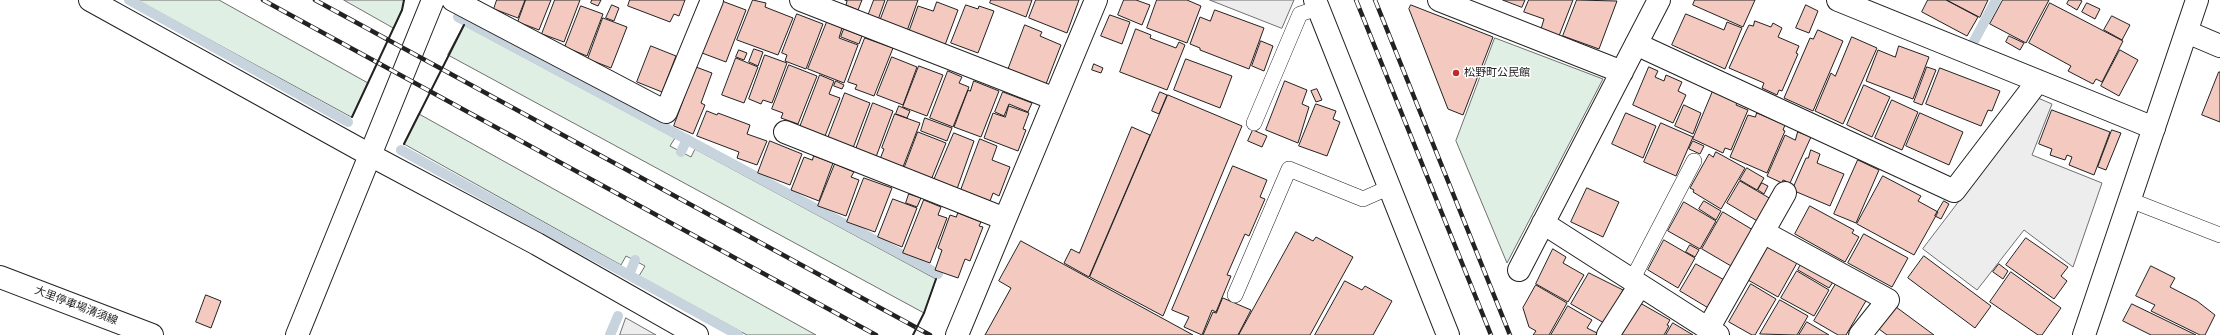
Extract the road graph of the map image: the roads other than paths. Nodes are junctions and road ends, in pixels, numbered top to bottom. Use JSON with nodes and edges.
{"nodes":[{"id":1,"x":90,"y":0,"type":"edge"},
{"id":2,"x":433,"y":0,"type":"edge"},
{"id":3,"x":453,"y":0,"type":"edge"},
{"id":4,"x":712,"y":0,"type":"edge"},
{"id":5,"x":801,"y":0,"type":"edge"},
{"id":6,"x":1096,"y":0,"type":"edge"},
{"id":7,"x":1439,"y":0,"type":"edge"},
{"id":8,"x":1659,"y":0,"type":"edge"},
{"id":9,"x":1838,"y":0,"type":"edge"},
{"id":10,"x":2198,"y":0,"type":"edge"},
{"id":11,"x":1316,"y":4,"type":"edge"},
{"id":12,"x":2187,"y":32,"type":"junction"},
{"id":13,"x":1636,"y":44,"type":"junction"},
{"id":14,"x":2220,"y":46,"type":"edge"},
{"id":15,"x":1622,"y":72,"type":"junction"},
{"id":16,"x":2038,"y":81,"type":"junction"},
{"id":17,"x":1055,"y":99,"type":"junction"},
{"id":18,"x":1254,"y":123,"type":"dead end"},
{"id":19,"x":2154,"y":128,"type":"junction"},
{"id":20,"x":784,"y":132,"type":"dead end"},
{"id":21,"x":370,"y":155,"type":"junction"},
{"id":22,"x":1694,"y":161,"type":"dead end"},
{"id":23,"x":1390,"y":187,"type":"junction"},
{"id":24,"x":1785,"y":194,"type":"dead end"},
{"id":25,"x":2130,"y":200,"type":"junction"},
{"id":26,"x":1005,"y":219,"type":"junction"},
{"id":27,"x":1543,"y":223,"type":"junction"},
{"id":28,"x":1763,"y":232,"type":"junction"},
{"id":29,"x":2220,"y":235,"type":"edge"},
{"id":30,"x":1519,"y":270,"type":"dead end"},
{"id":31,"x":0,"y":277,"type":"edge"},
{"id":32,"x":1636,"y":282,"type":"junction"},
{"id":33,"x":1235,"y":295,"type":"dead end"},
{"id":34,"x":1713,"y":332,"type":"edge"},
{"id":35,"x":152,"y":335,"type":"edge"},
{"id":36,"x":297,"y":335,"type":"edge"},
{"id":37,"x":697,"y":335,"type":"edge"},
{"id":38,"x":956,"y":335,"type":"edge"},
{"id":39,"x":1448,"y":335,"type":"edge"},
{"id":40,"x":1608,"y":335,"type":"edge"},
{"id":41,"x":1860,"y":335,"type":"edge"},
{"id":42,"x":2085,"y":335,"type":"edge"}],
"edges":[{"from":1,"to":21,"type":"street"},
{"from":2,"to":21,"type":"street"},
{"from":3,"to":4,"type":"street"},
{"from":5,"to":17,"type":"street"},
{"from":6,"to":17,"type":"street"},
{"from":7,"to":15,"type":"street"},
{"from":8,"to":13,"type":"street"},
{"from":9,"to":16,"type":"street"},
{"from":10,"to":12,"type":"street"},
{"from":11,"to":18,"type":"lane"},
{"from":11,"to":23,"type":"street"},
{"from":12,"to":14,"type":"street"},
{"from":12,"to":19,"type":"street"},
{"from":13,"to":15,"type":"street"},
{"from":13,"to":16,"type":"street"},
{"from":15,"to":27,"type":"street"},
{"from":16,"to":19,"type":"street"},
{"from":17,"to":26,"type":"street"},
{"from":19,"to":25,"type":"street"},
{"from":20,"to":26,"type":"street"},
{"from":21,"to":36,"type":"street"},
{"from":21,"to":37,"type":"street"},
{"from":22,"to":32,"type":"lane"},
{"from":23,"to":33,"type":"lane"},
{"from":23,"to":39,"type":"street"},
{"from":24,"to":28,"type":"street"},
{"from":25,"to":29,"type":"lane"},
{"from":25,"to":42,"type":"street"},
{"from":26,"to":38,"type":"street"},
{"from":27,"to":30,"type":"street"},
{"from":27,"to":32,"type":"street"},
{"from":28,"to":34,"type":"street"},
{"from":28,"to":41,"type":"street"},
{"from":31,"to":35,"type":"street","name":"大里停車場清須線"},
{"from":32,"to":34,"type":"street"},
{"from":32,"to":40,"type":"street"}]}
